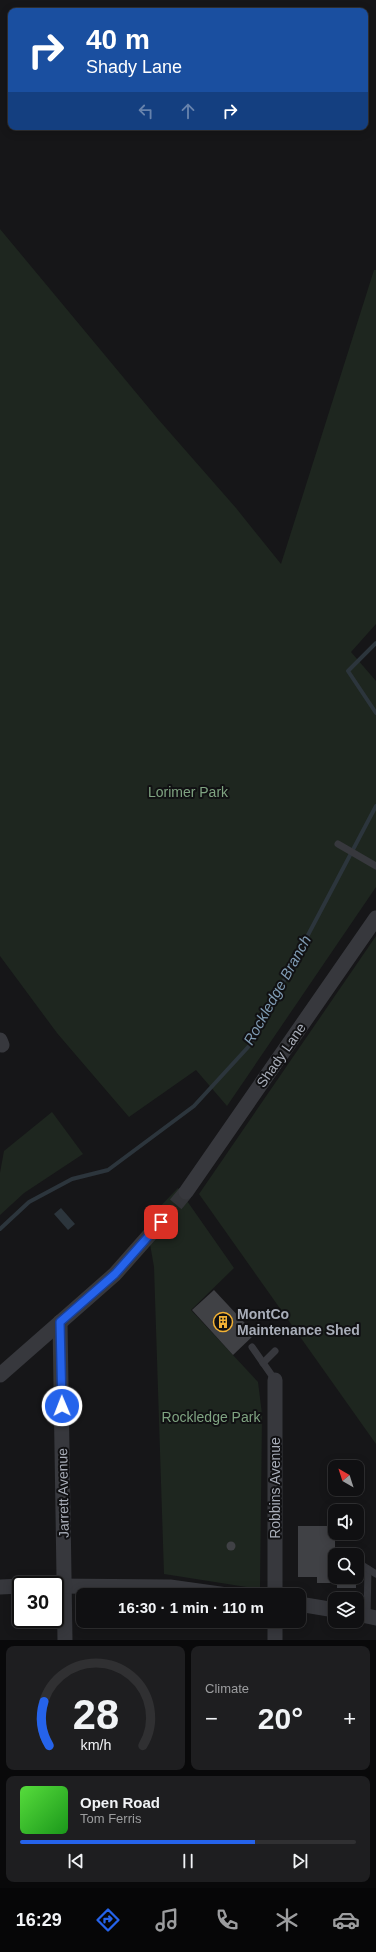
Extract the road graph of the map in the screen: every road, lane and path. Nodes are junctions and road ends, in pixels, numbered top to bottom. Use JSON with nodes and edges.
{"nodes":[{"id":1,"x":338,"y":844,"type":"dead end"},
{"id":2,"x":376,"y":866,"type":"edge"},
{"id":3,"x":376,"y":918,"type":"edge"},
{"id":4,"x":186,"y":1192,"type":"tunnel mouth"},
{"id":5,"x":161,"y":1222,"type":"tunnel mouth"},
{"id":6,"x":60,"y":1322,"type":"junction"},
{"id":7,"x":252,"y":1347,"type":"dead end"},
{"id":8,"x":275,"y":1351,"type":"dead end"},
{"id":9,"x":263,"y":1363,"type":"junction"},
{"id":10,"x":0,"y":1375,"type":"edge"},
{"id":11,"x":275,"y":1380,"type":"joint"},
{"id":12,"x":364,"y":1566,"type":"edge"},
{"id":13,"x":368,"y":1569,"type":"junction"},
{"id":14,"x":376,"y":1574,"type":"edge"},
{"id":15,"x":60,"y":1576,"type":"edge"},
{"id":16,"x":12,"y":1586,"type":"edge"},
{"id":17,"x":64,"y":1586,"type":"edge"},
{"id":18,"x":0,"y":1587,"type":"edge"},
{"id":19,"x":177,"y":1588,"type":"edge"},
{"id":20,"x":275,"y":1588,"type":"edge"},
{"id":21,"x":306,"y":1605,"type":"edge"},
{"id":22,"x":328,"y":1609,"type":"edge"},
{"id":23,"x":367,"y":1616,"type":"edge"},
{"id":24,"x":64,"y":1628,"type":"edge"},
{"id":25,"x":275,"y":1628,"type":"edge"},
{"id":26,"x":65,"y":1640,"type":"edge"},
{"id":27,"x":275,"y":1640,"type":"edge"}],
"edges":[{"from":1,"to":2,"type":"lane"},
{"from":3,"to":4,"type":"street","name":"Shady Lane"},
{"from":5,"to":6,"type":"street"},
{"from":6,"to":10,"type":"street"},
{"from":6,"to":15,"type":"street","name":"Jarrett Avenue"},
{"from":7,"to":9,"type":"lane"},
{"from":8,"to":9,"type":"lane"},
{"from":9,"to":11,"type":"lane"},
{"from":11,"to":20,"type":"street","name":"Robbins Avenue"},
{"from":12,"to":13,"type":"lane"},
{"from":13,"to":14,"type":"lane"},
{"from":13,"to":23,"type":"lane"},
{"from":16,"to":18,"type":"street"},
{"from":17,"to":19,"type":"street"},
{"from":21,"to":22,"type":"street"},
{"from":24,"to":26,"type":"street","name":"Jarrett Avenue"},
{"from":25,"to":27,"type":"street"}]}
